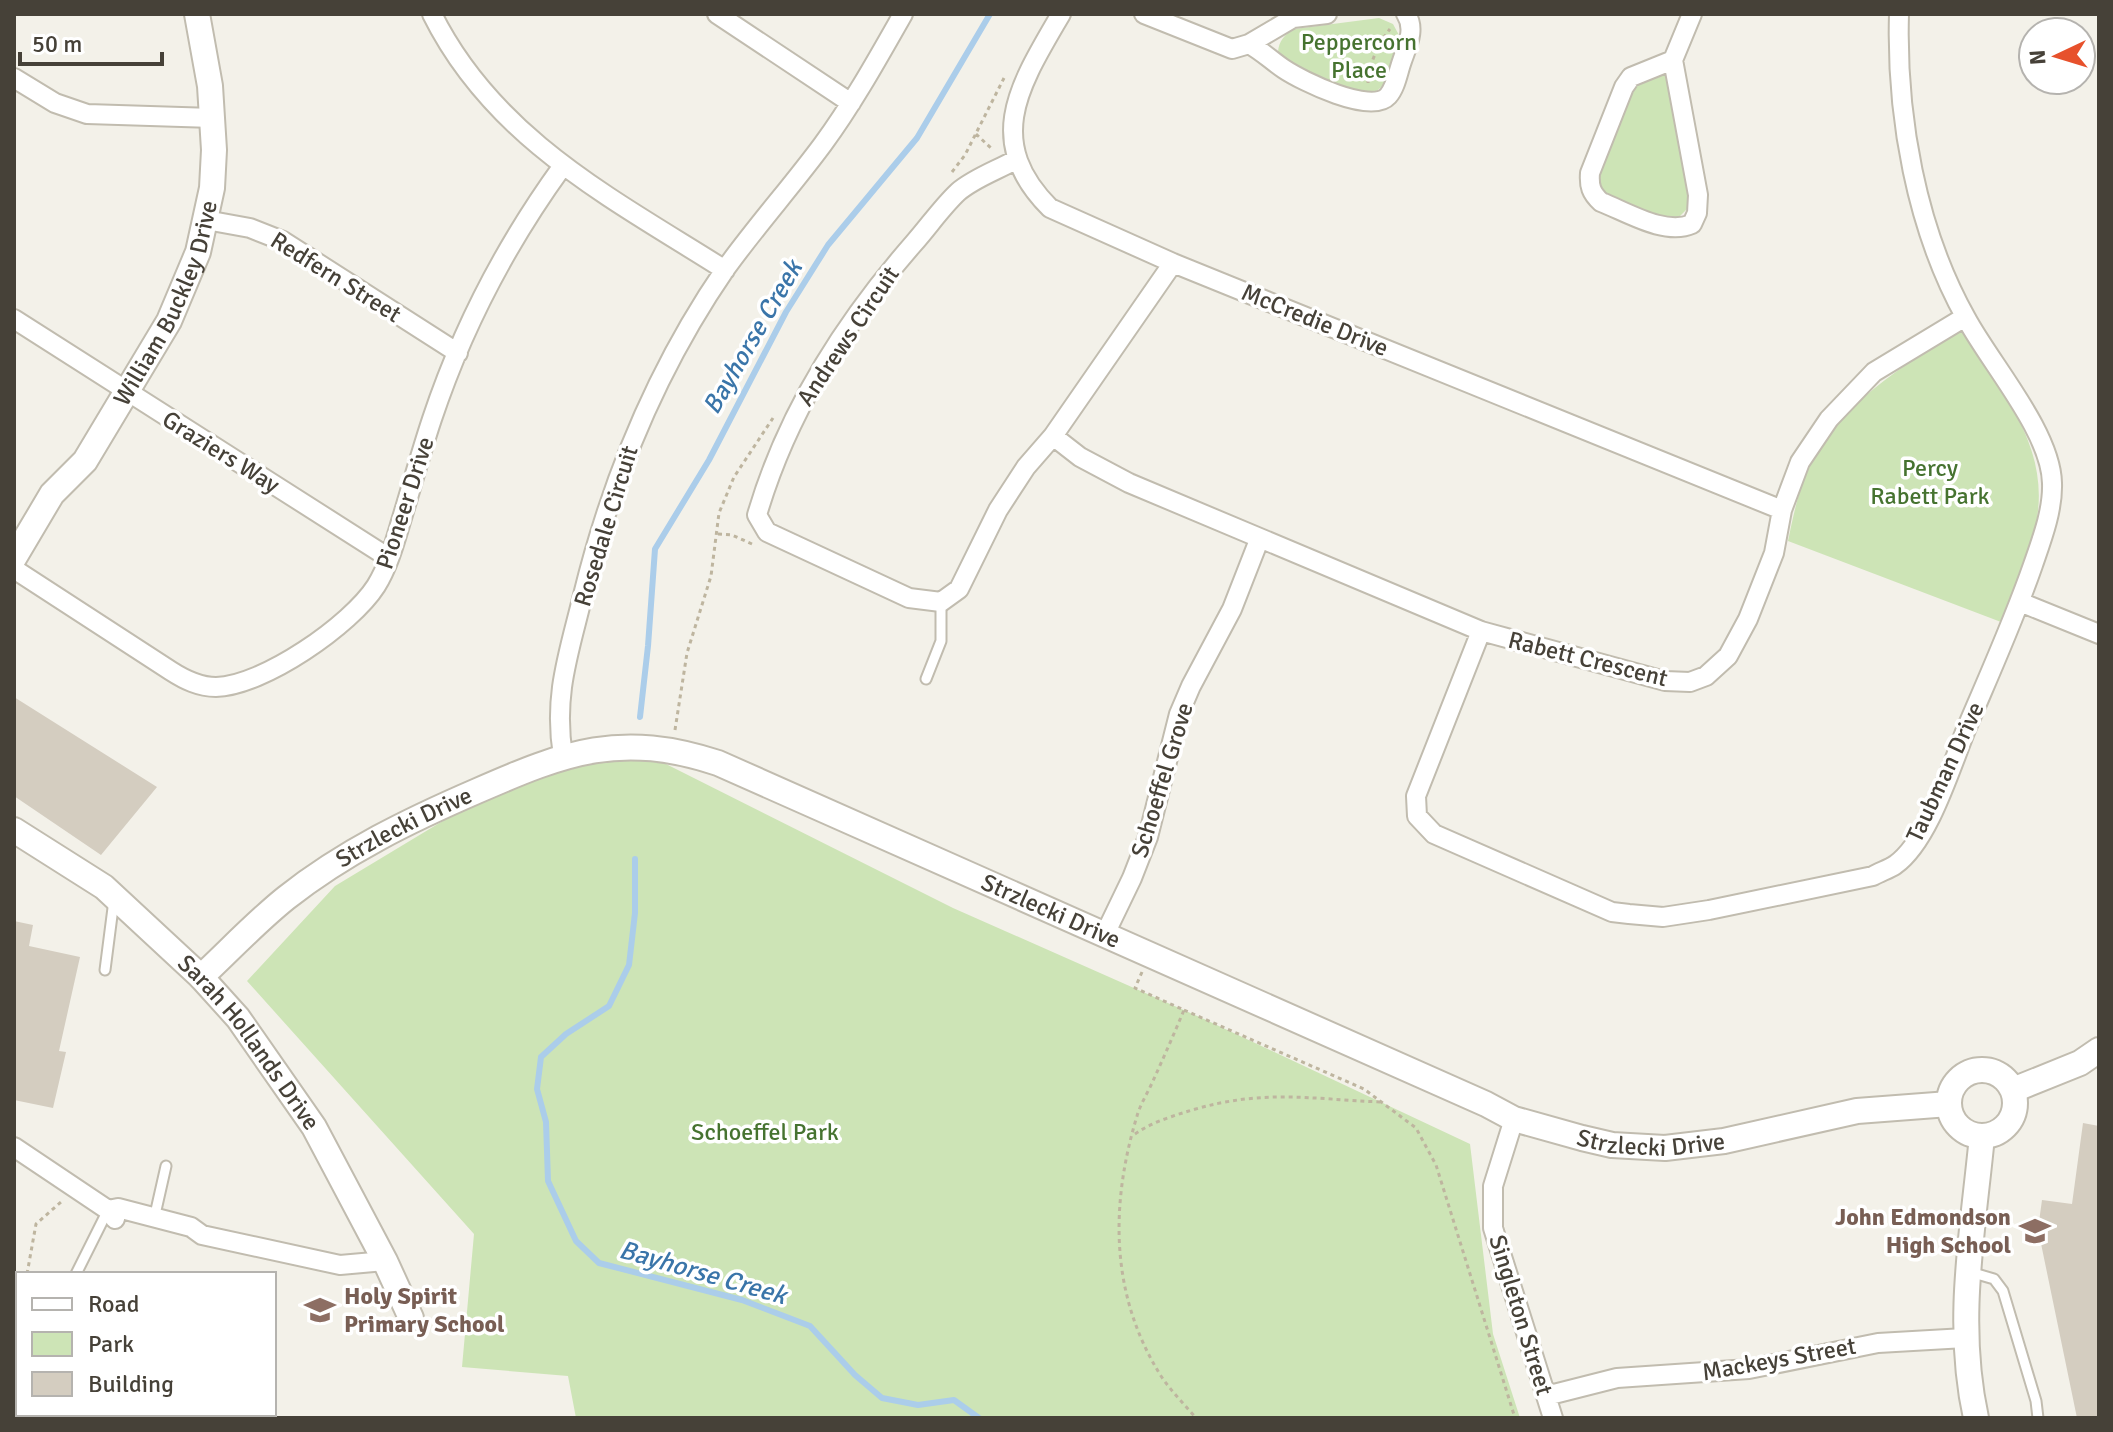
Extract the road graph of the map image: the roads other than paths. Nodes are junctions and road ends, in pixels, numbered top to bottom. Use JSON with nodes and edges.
{"nodes":[{"id":1,"x":197,"y":14,"type":"edge"},
{"id":2,"x":432,"y":14,"type":"edge"},
{"id":3,"x":717,"y":14,"type":"edge"},
{"id":4,"x":903,"y":14,"type":"edge"},
{"id":5,"x":1061,"y":14,"type":"edge"},
{"id":6,"x":1144,"y":14,"type":"edge"},
{"id":7,"x":1327,"y":14,"type":"edge"},
{"id":8,"x":1692,"y":14,"type":"edge"},
{"id":9,"x":1899,"y":14,"type":"edge"},
{"id":10,"x":1406,"y":15,"type":"edge"},
{"id":11,"x":1249,"y":44,"type":"junction"},
{"id":12,"x":1673,"y":60,"type":"junction"},
{"id":13,"x":14,"y":78,"type":"edge"},
{"id":14,"x":851,"y":103,"type":"junction"},
{"id":15,"x":213,"y":118,"type":"junction"},
{"id":16,"x":1017,"y":159,"type":"junction"},
{"id":17,"x":562,"y":167,"type":"junction"},
{"id":18,"x":206,"y":220,"type":"junction"},
{"id":19,"x":1173,"y":263,"type":"junction"},
{"id":20,"x":725,"y":270,"type":"junction"},
{"id":21,"x":1965,"y":317,"type":"junction"},
{"id":22,"x":14,"y":319,"type":"edge"},
{"id":23,"x":458,"y":353,"type":"junction"},
{"id":24,"x":126,"y":392,"type":"junction"},
{"id":25,"x":1053,"y":436,"type":"junction"},
{"id":26,"x":1782,"y":510,"type":"junction"},
{"id":27,"x":1259,"y":540,"type":"junction"},
{"id":28,"x":14,"y":558,"type":"edge"},
{"id":29,"x":389,"y":558,"type":"junction"},
{"id":30,"x":14,"y":569,"type":"edge"},
{"id":31,"x":941,"y":602,"type":"junction"},
{"id":32,"x":2020,"y":602,"type":"junction"},
{"id":33,"x":1481,"y":631,"type":"junction"},
{"id":34,"x":2099,"y":634,"type":"edge"},
{"id":35,"x":926,"y":679,"type":"dead end"},
{"id":36,"x":563,"y":756,"type":"junction"},
{"id":37,"x":14,"y":830,"type":"edge"},
{"id":38,"x":115,"y":897,"type":"junction"},
{"id":39,"x":1105,"y":934,"type":"junction"},
{"id":40,"x":105,"y":970,"type":"dead end"},
{"id":41,"x":201,"y":977,"type":"junction"},
{"id":42,"x":2099,"y":1050,"type":"edge"},
{"id":43,"x":2013,"y":1090,"type":"junction"},
{"id":44,"x":1949,"y":1104,"type":"junction"},
{"id":45,"x":1514,"y":1119,"type":"junction"},
{"id":46,"x":1982,"y":1136,"type":"junction"},
{"id":47,"x":14,"y":1147,"type":"edge"},
{"id":48,"x":166,"y":1166,"type":"dead end"},
{"id":49,"x":108,"y":1210,"type":"junction"},
{"id":50,"x":154,"y":1219,"type":"junction"},
{"id":51,"x":202,"y":1235,"type":"junction"},
{"id":52,"x":385,"y":1261,"type":"junction"},
{"id":53,"x":1966,"y":1271,"type":"junction"},
{"id":54,"x":77,"y":1272,"type":"edge"},
{"id":55,"x":411,"y":1318,"type":"dead end"},
{"id":56,"x":1965,"y":1338,"type":"junction"},
{"id":57,"x":1546,"y":1396,"type":"junction"},
{"id":58,"x":1553,"y":1418,"type":"edge"},
{"id":59,"x":1976,"y":1418,"type":"edge"},
{"id":60,"x":2038,"y":1418,"type":"edge"}],
"edges":[{"from":1,"to":15,"type":"street","name":"William Buckley Drive"},
{"from":2,"to":17,"type":"street"},
{"from":3,"to":14,"type":"street"},
{"from":4,"to":14,"type":"street","name":"Rosedale Circuit"},
{"from":5,"to":16,"type":"street","name":"McCredie Drive"},
{"from":6,"to":11,"type":"street"},
{"from":7,"to":11,"type":"street"},
{"from":8,"to":12,"type":"street"},
{"from":9,"to":21,"type":"street","name":"Taubman Drive"},
{"from":10,"to":11,"type":"street"},
{"from":12,"to":12,"type":"street"},
{"from":13,"to":15,"type":"street"},
{"from":14,"to":20,"type":"street","name":"Rosedale Circuit"},
{"from":15,"to":18,"type":"street","name":"William Buckley Drive"},
{"from":16,"to":19,"type":"street","name":"McCredie Drive"},
{"from":16,"to":31,"type":"street","name":"Andrews Circuit"},
{"from":17,"to":20,"type":"street"},
{"from":17,"to":23,"type":"street","name":"Pioneer Drive"},
{"from":18,"to":23,"type":"street","name":"Redfern Street"},
{"from":18,"to":24,"type":"street","name":"William Buckley Drive"},
{"from":19,"to":25,"type":"street"},
{"from":19,"to":26,"type":"street","name":"McCredie Drive"},
{"from":20,"to":36,"type":"street","name":"Rosedale Circuit"},
{"from":21,"to":26,"type":"street","name":"Rabett Crescent"},
{"from":21,"to":32,"type":"street","name":"Taubman Drive"},
{"from":22,"to":24,"type":"street","name":"Graziers Way"},
{"from":23,"to":29,"type":"street","name":"Pioneer Drive"},
{"from":24,"to":28,"type":"street","name":"William Buckley Drive"},
{"from":24,"to":29,"type":"street","name":"Graziers Way"},
{"from":25,"to":27,"type":"street","name":"Rabett Crescent"},
{"from":25,"to":31,"type":"street"},
{"from":26,"to":33,"type":"street","name":"Rabett Crescent"},
{"from":27,"to":33,"type":"street","name":"Rabett Crescent"},
{"from":27,"to":39,"type":"street","name":"Schoeffel Grove"},
{"from":29,"to":30,"type":"street","name":"Pioneer Drive"},
{"from":31,"to":35,"type":"lane"},
{"from":32,"to":33,"type":"street","name":"Taubman Drive"},
{"from":32,"to":34,"type":"street"},
{"from":36,"to":39,"type":"street","name":"Strzlecki Drive"},
{"from":36,"to":41,"type":"street","name":"Strzlecki Drive"},
{"from":37,"to":38,"type":"street","name":"Sarah Hollands Drive"},
{"from":38,"to":40,"type":"lane"},
{"from":38,"to":41,"type":"street","name":"Sarah Hollands Drive"},
{"from":39,"to":45,"type":"street","name":"Strzlecki Drive"},
{"from":41,"to":52,"type":"street","name":"Sarah Hollands Drive"},
{"from":42,"to":43,"type":"street"},
{"from":43,"to":44,"type":"street"},
{"from":43,"to":46,"type":"street"},
{"from":44,"to":45,"type":"street","name":"Strzlecki Drive"},
{"from":44,"to":46,"type":"street"},
{"from":45,"to":57,"type":"street","name":"Singleton Street"},
{"from":46,"to":53,"type":"street"},
{"from":47,"to":49,"type":"street"},
{"from":48,"to":50,"type":"lane"},
{"from":49,"to":50,"type":"street"},
{"from":49,"to":51,"type":"street"},
{"from":49,"to":54,"type":"lane"},
{"from":50,"to":51,"type":"street"},
{"from":51,"to":52,"type":"street"},
{"from":52,"to":55,"type":"street","name":"Sarah Hollands Drive"},
{"from":53,"to":56,"type":"street"},
{"from":53,"to":60,"type":"lane"},
{"from":56,"to":57,"type":"street","name":"Mackeys Street"},
{"from":56,"to":59,"type":"street"},
{"from":57,"to":58,"type":"street","name":"Singleton Street"}]}
